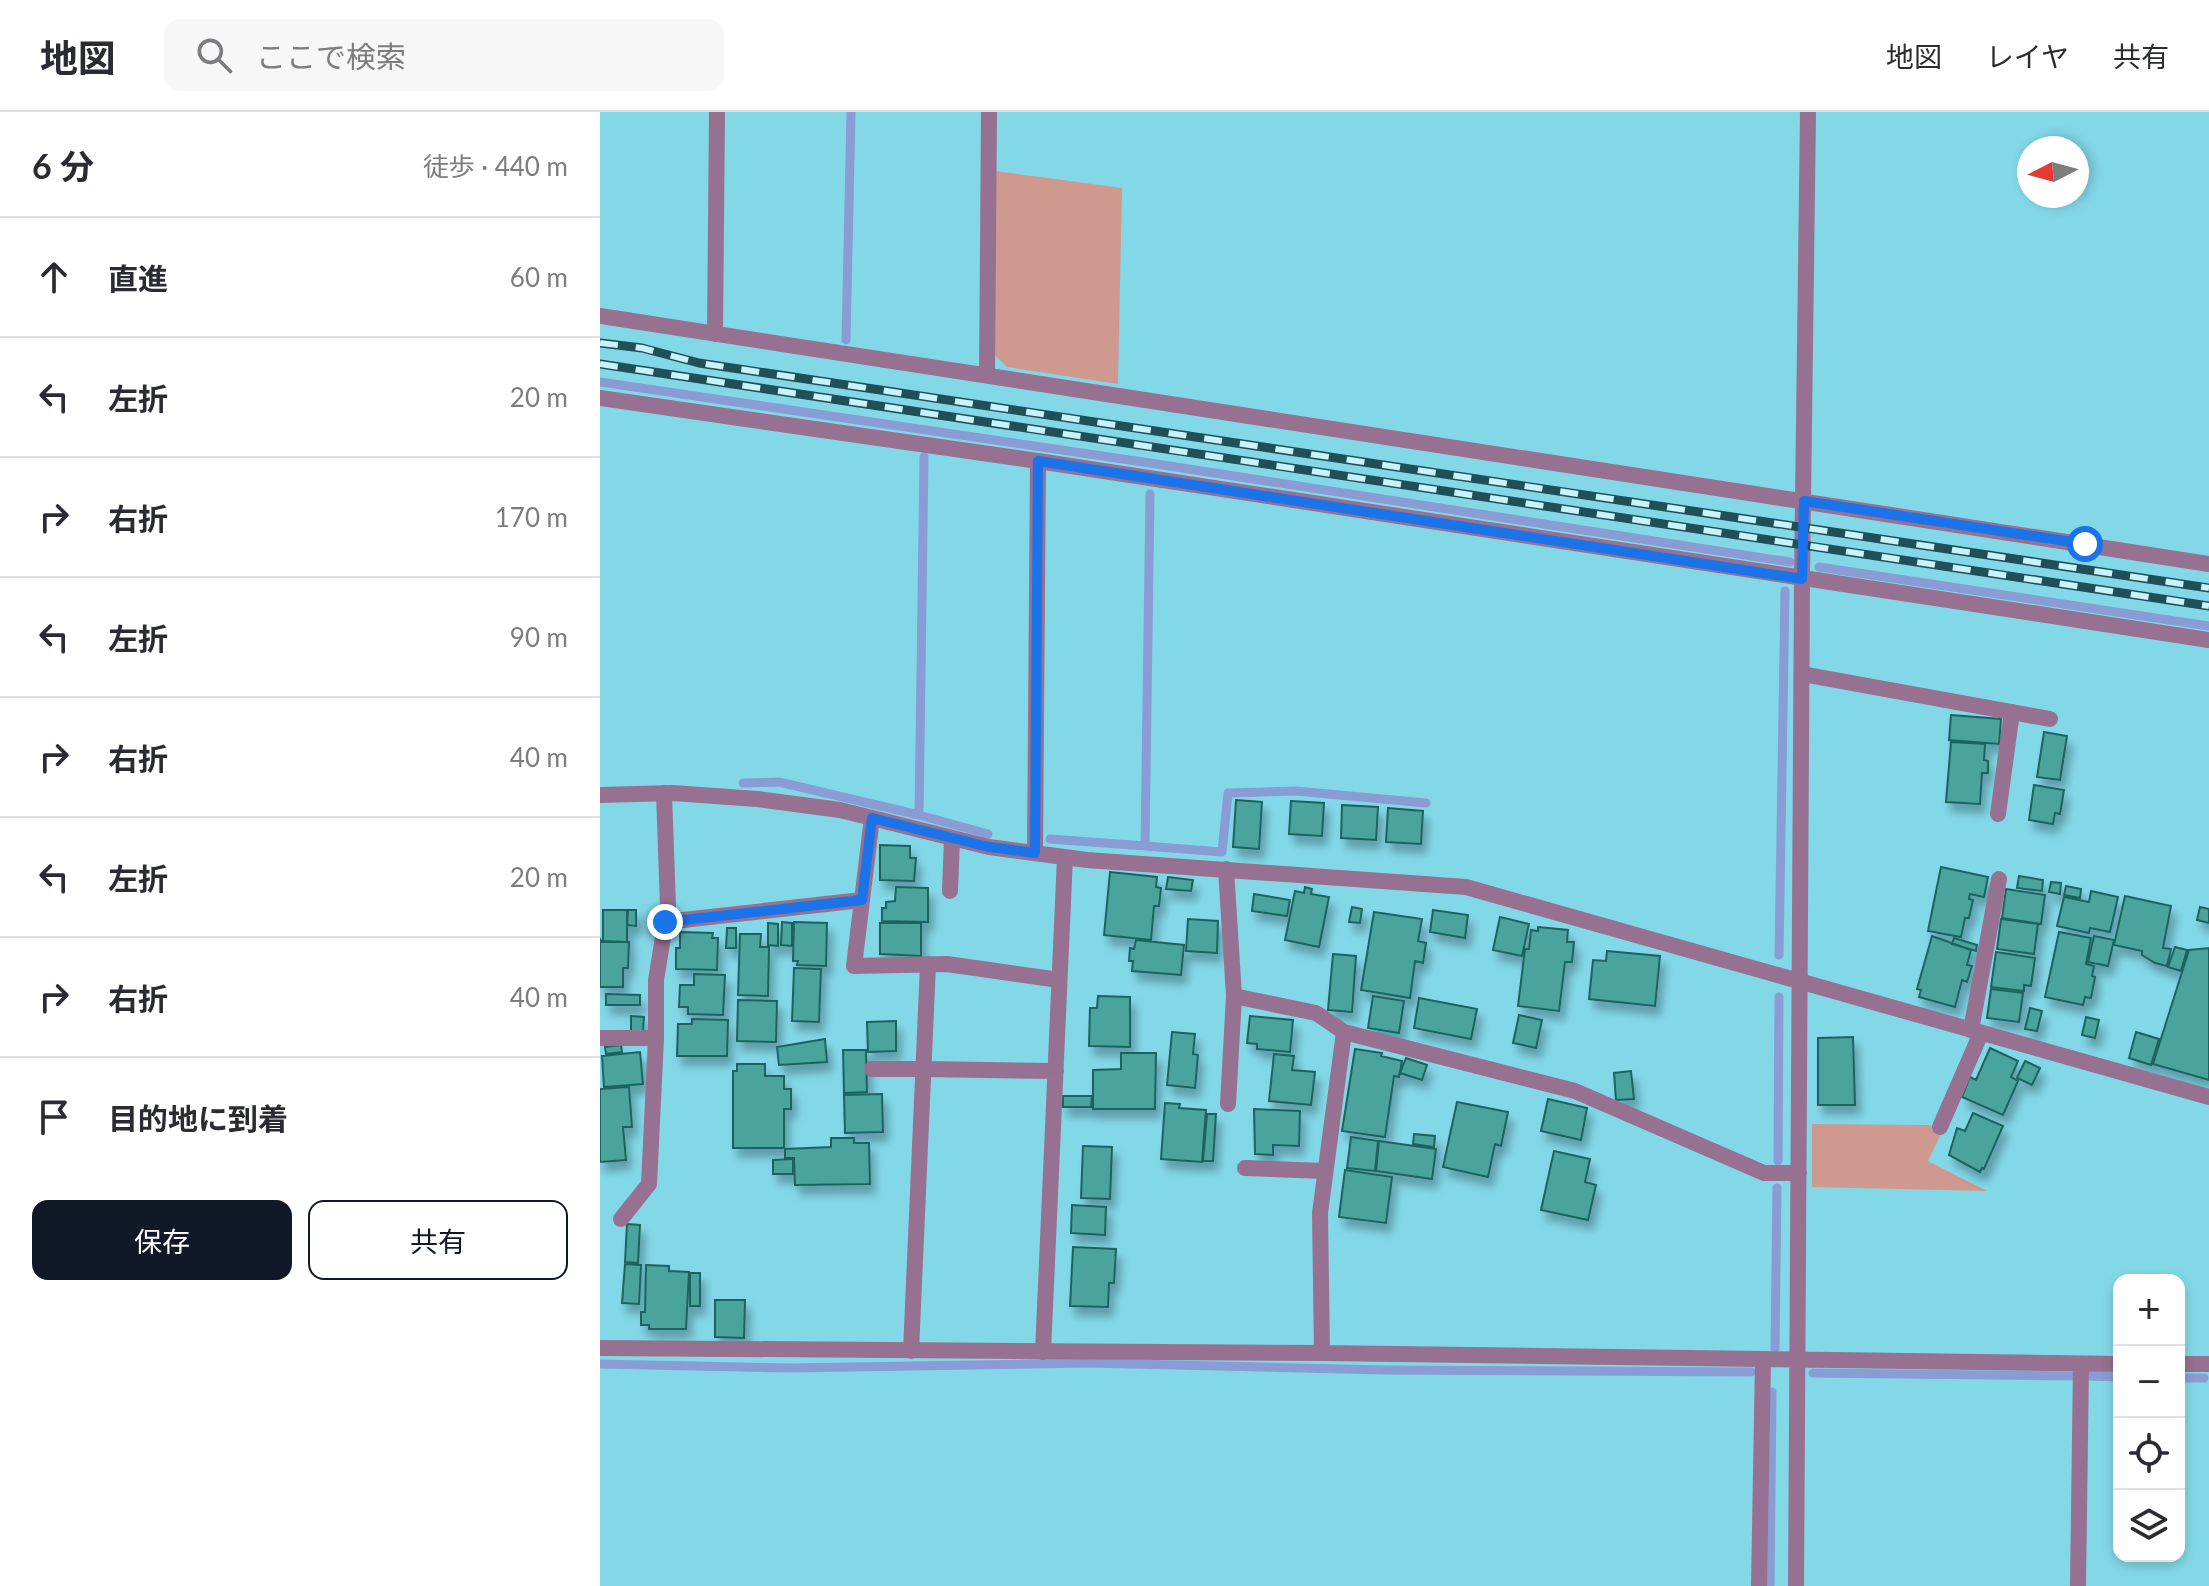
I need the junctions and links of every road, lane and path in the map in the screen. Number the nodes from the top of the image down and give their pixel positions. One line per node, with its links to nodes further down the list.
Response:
1 (717, 112): 5 (street)
2 (989, 112): 6 (street)
3 (1808, 112): 9 (street)
4 (600, 316): 5 (street)
5 (715, 334): 6 (street)
6 (987, 375): 9 (street)
7 (600, 398): 8 (street)
8 (1038, 461): 11 (street); 21 (street)
9 (1804, 501): 10 (street); 11 (street)
10 (2209, 564)
11 (1802, 579): 12 (street); 13 (street)
12 (2209, 640)
13 (1802, 674): 14 (street); 30 (street)
14 (2012, 712): 15 (street); 18 (street)
15 (2050, 719)
16 (664, 793): 17 (street); 19 (street); 27 (street)
17 (600, 795)
18 (1998, 814)
19 (872, 818): 20 (street); 26 (street)
20 (952, 838): 21 (street); 25 (street)
21 (1035, 853): 22 (street)
22 (1065, 857): 23 (street); 29 (street)
23 (1226, 869): 30 (street); 31 (street)
24 (1999, 879): 33 (street)
25 (950, 891)
26 (862, 900): 27 (street); 28 (street)
27 (665, 922): 35 (street)
28 (928, 964): 29 (street); 37 (street)
29 (1059, 980): 38 (street)
30 (1800, 982): 33 (street); 44 (street)
31 (1234, 996): 32 (street); 40 (street)
32 (1344, 1032): 43 (street); 44 (street)
33 (1976, 1032): 39 (street); 41 (street)
34 (600, 1038): 35 (street)
35 (656, 1038): 45 (street)
36 (872, 1069): 37 (street)
37 (923, 1069): 38 (street); 47 (street)
38 (1056, 1071): 48 (street)
39 (2209, 1097)
40 (1228, 1104)
41 (1940, 1127)
42 (1245, 1168): 43 (street)
43 (1325, 1171): 49 (street)
44 (1799, 1173): 51 (street)
45 (621, 1219)
46 (600, 1348): 47 (street)
47 (911, 1351): 48 (street)
48 (1043, 1352): 49 (street)
49 (1322, 1353): 50 (street)
50 (1763, 1360): 51 (street); 56 (street)
51 (1798, 1361): 52 (street); 57 (street)
52 (2081, 1364): 53 (street); 58 (street)
53 (2113, 1364)
54 (2185, 1364): 55 (street)
55 (2209, 1364)
56 (1759, 1586)
57 (1796, 1586)
58 (2078, 1586)

